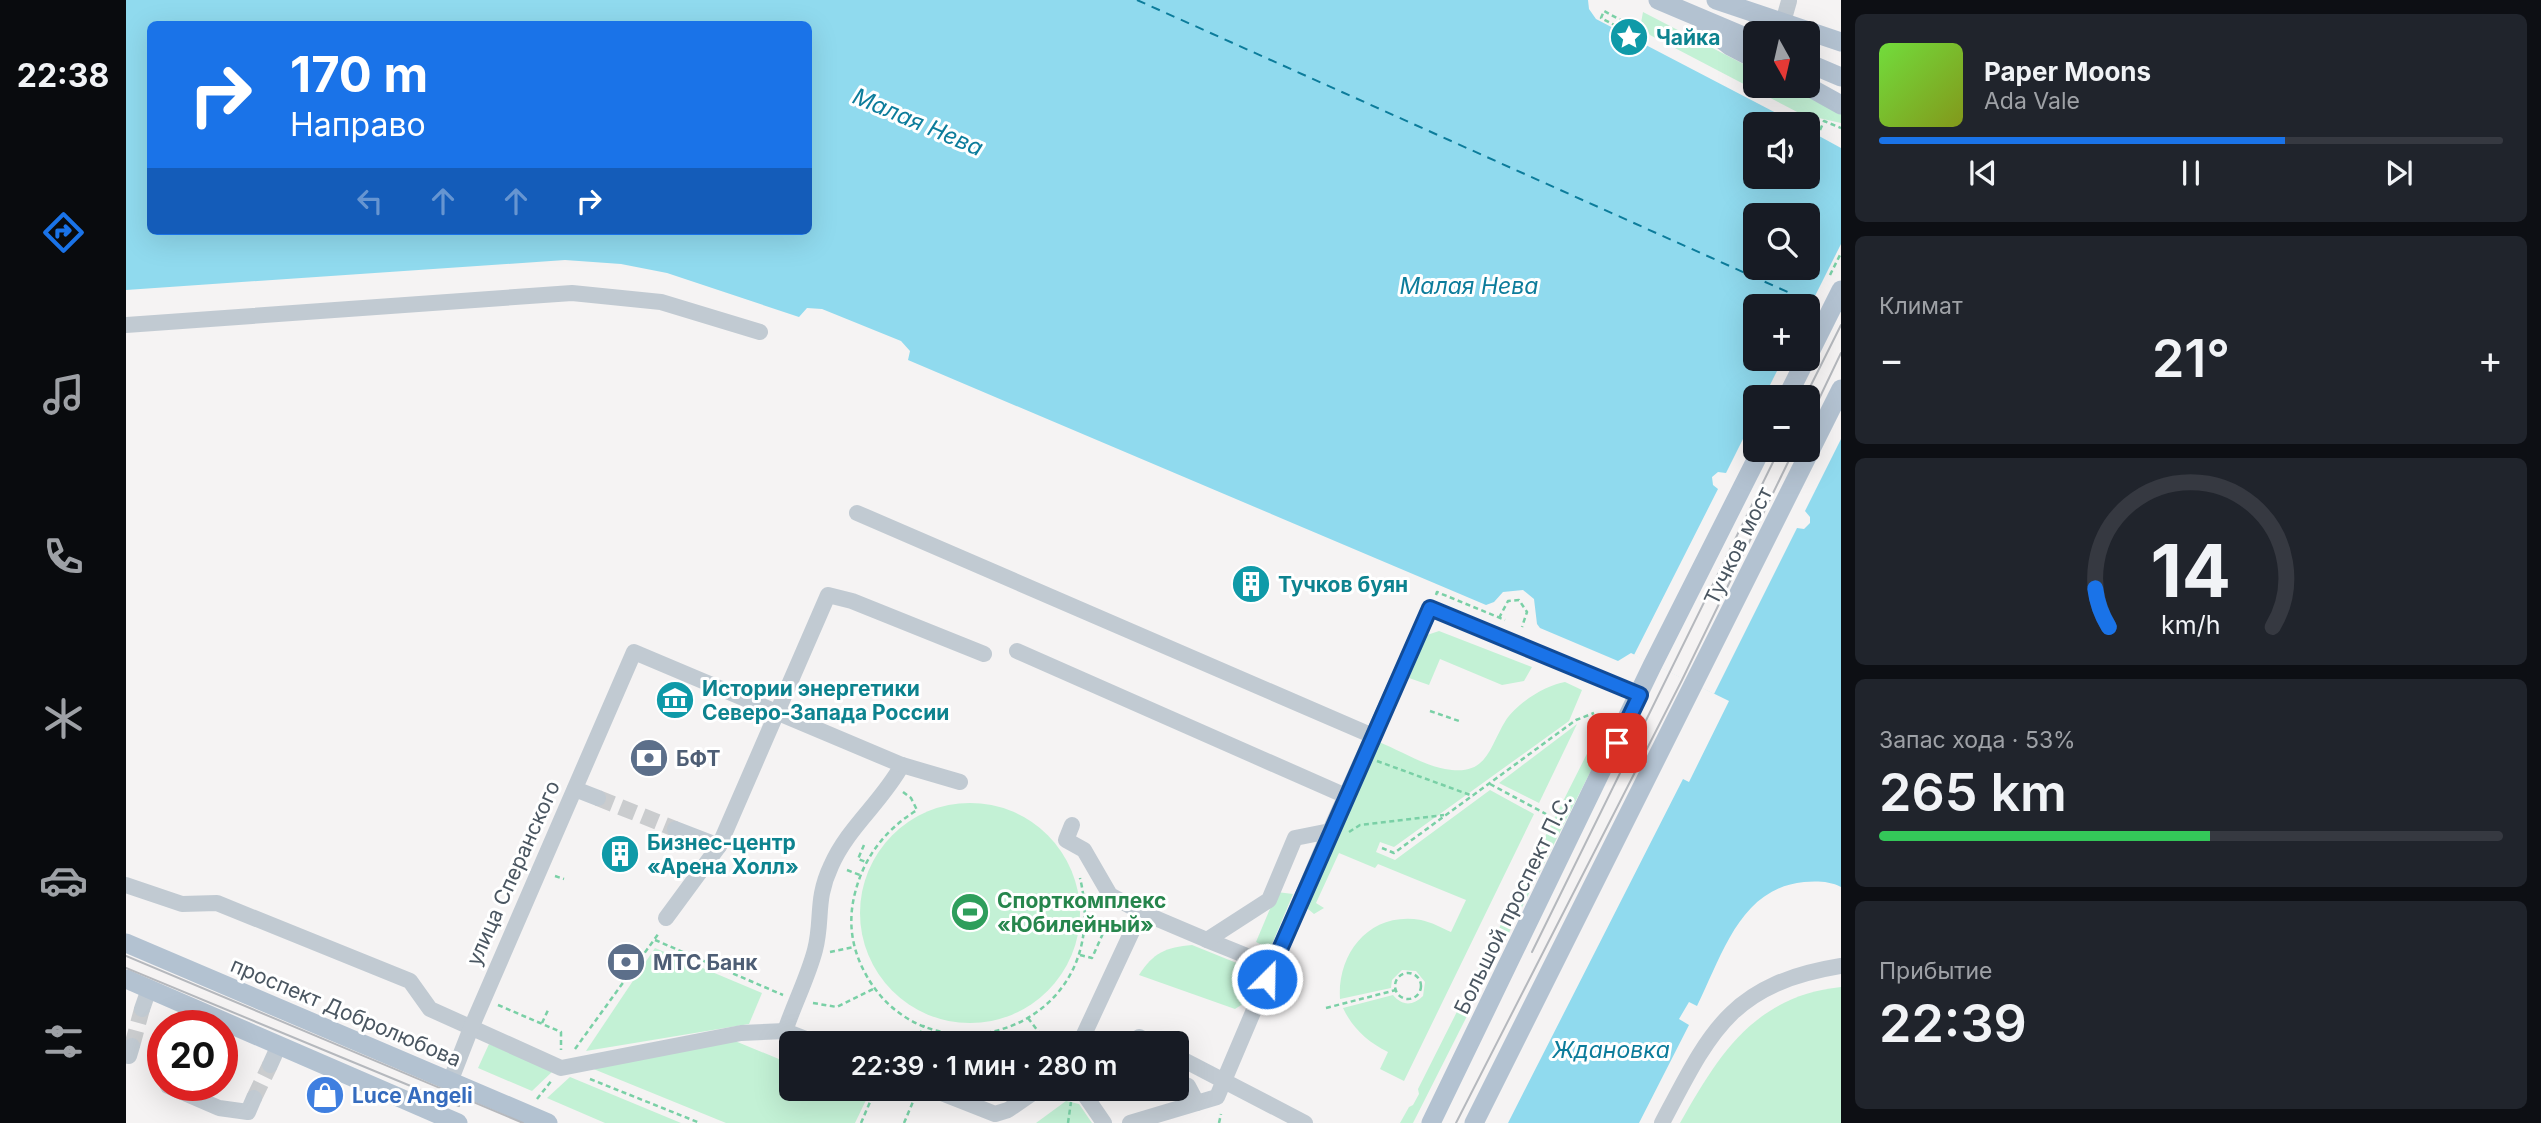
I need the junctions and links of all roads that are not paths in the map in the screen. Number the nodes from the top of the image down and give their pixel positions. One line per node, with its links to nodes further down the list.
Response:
1 (1658, 0): 4 (main road)
2 (1716, 0): 5 (main road)
3 (1789, 1): 6 (street)
4 (1689, 13): 8 (main road); 10 (main road)
5 (1780, 21)
6 (1783, 21)
7 (1820, 35): 9 (main road)
8 (1743, 36)
9 (1841, 42)
10 (1743, 53)
11 (1820, 68): 12 (main road)
12 (1841, 77)
13 (1820, 93): 14 (main road)
14 (1841, 104)
15 (1841, 290): 17 (main road)
16 (126, 325): 18 (street)
17 (1820, 331)
18 (760, 332)
19 (1841, 389): 71 (main road, Тучков мост)
20 (1755, 462): 24 (main road, Тучков мост)
21 (857, 513): 27 (street)
22 (1017, 651): 31 (street)
23 (984, 654): 26 (street)
24 (1652, 666): 25 (main road, Большой проспект П.С.)
25 (1640, 695): 27 (street); 70 (main road, Большой проспект П.С.)
26 (777, 710): 28 (street); 30 (street, улица Сперанского); 36 (street)
27 (1373, 736): 31 (street)
28 (902, 765): 29 (street); 49 (street)
29 (960, 782)
30 (575, 789): 32 (street); 47 (street, улица Сперанского)
31 (1346, 796): 35 (street)
32 (598, 798)
33 (1072, 825): 38 (street)
34 (675, 829): 36 (street)
35 (1330, 831): 40 (street); 42 (street)
36 (719, 846): 39 (street)
37 (126, 885): 47 (street)
38 (1141, 912): 40 (street); 50 (street)
39 (666, 918)
40 (1207, 940): 42 (street)
41 (126, 943): 55 (main road, проспект Добролюбова)
42 (1272, 966): 54 (street)
43 (1841, 966): 72 (street)
44 (126, 979): 45 (main road)
45 (149, 989): 46 (street); 51 (main road)
46 (142, 1009)
47 (471, 1028): 48 (street); 55 (street, улица Сперанского)
48 (779, 1031)
49 (785, 1031)
50 (1086, 1031)
51 (279, 1045): 53 (street); 64 (main road)
52 (1189, 1062): 54 (street)
53 (270, 1065)
54 (1224, 1080): 62 (street); 69 (street)
55 (450, 1082): 64 (main road, улица Сперанского); 66 (main road, проспект Добролюбова)
56 (1189, 1088): 62 (street)
57 (254, 1098): 63 (street)
58 (193, 1101): 63 (street)
59 (962, 1101): 60 (street)
60 (1021, 1101)
61 (1083, 1101): 67 (street)
62 (1198, 1102): 68 (street)
63 (218, 1116)
64 (434, 1118): 65 (main road)
65 (458, 1123)
66 (548, 1123)
67 (1104, 1123)
68 (1130, 1123)
69 (1305, 1123)
70 (1432, 1123)
71 (1474, 1123)
72 (1662, 1123)

